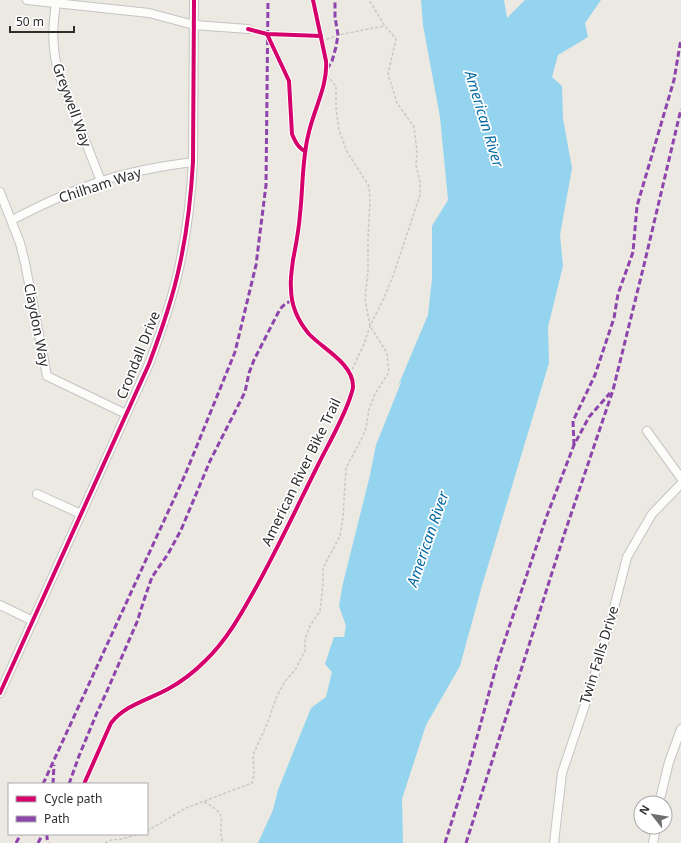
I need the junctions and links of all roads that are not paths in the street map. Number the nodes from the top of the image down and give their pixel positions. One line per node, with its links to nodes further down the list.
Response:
1 (27, 0): 3 (street)
2 (194, 0): 4 (street, Crondall Drive)
3 (56, 3): 4 (street); 7 (street, Greywell Way)
4 (194, 24): 5 (street); 6 (street, Crondall Drive)
5 (248, 29)
6 (193, 162): 7 (street, Chilham Way); 10 (street, Crondall Drive)
7 (101, 181): 9 (street, Chilham Way)
8 (0, 192): 9 (street, Claydon Way)
9 (12, 220): 10 (street, Claydon Way)
10 (126, 414): 15 (street, Crondall Drive)
11 (647, 431): 12 (street)
12 (681, 478)
13 (681, 484): 21 (street, Twin Falls Drive)
14 (37, 494): 15 (street)
15 (81, 514): 17 (street, Crondall Drive)
16 (0, 605): 17 (street)
17 (33, 621): 18 (street, Crondall Drive)
18 (0, 693)
19 (681, 728): 20 (street)
20 (661, 795)
21 (554, 843)

